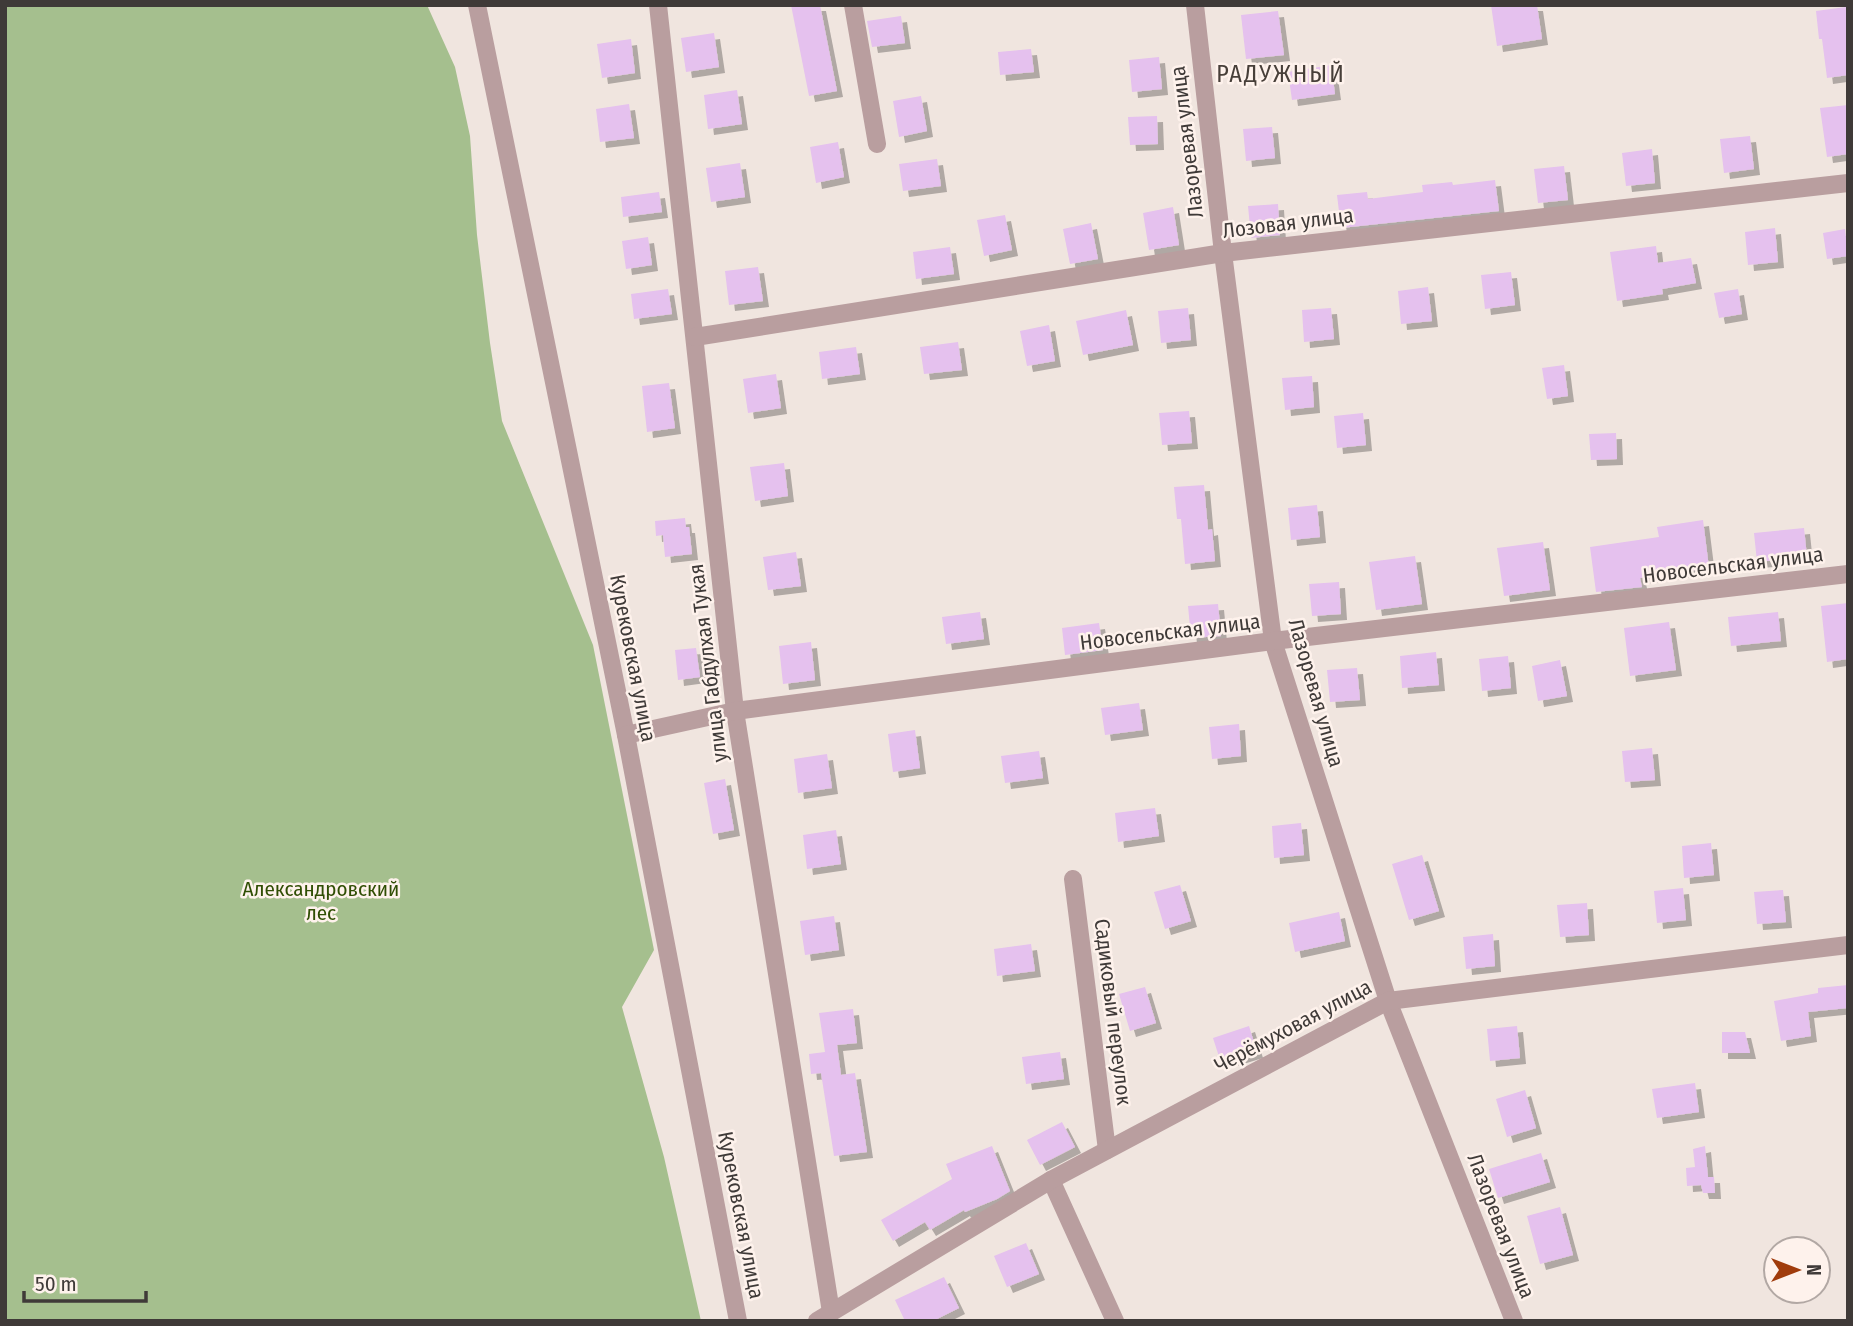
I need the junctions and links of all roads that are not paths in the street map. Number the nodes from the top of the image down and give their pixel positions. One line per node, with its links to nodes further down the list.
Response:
1 (477, 5): 12 (street, Курековская улица)
2 (658, 5): 8 (street, улица Габдулхая Тукая)
3 (853, 5): 5 (street)
4 (1195, 5): 7 (street, Лазоревая улица)
5 (877, 144)
6 (1848, 183): 7 (street, Лозовая улица)
7 (1223, 253): 8 (street, Лозовая улица); 10 (street, Лазоревая улица)
8 (695, 337): 11 (street, улица Габдулхая Тукая)
9 (1848, 574): 10 (street, Новосельская улица)
10 (1273, 641): 11 (street, Новосельская улица); 15 (street, Лазоревая улица)
11 (735, 710): 12 (street, Новосельская улица); 18 (street, улица Габдулхая Тукая)
12 (625, 735): 19 (street, Курековская улица)
13 (1073, 879): 16 (street, Садиковый переулок)
14 (1848, 944): 15 (street, Черёмуховая улица)
15 (1388, 1001): 16 (street, Черёмуховая улица); 21 (street, Лазоревая улица)
16 (1107, 1150): 17 (street, Черёмуховая улица)
17 (1051, 1180): 18 (street, Черёмуховая улица); 20 (street)
18 (824, 1317)
19 (738, 1321)
20 (1115, 1321)
21 (1514, 1321)

